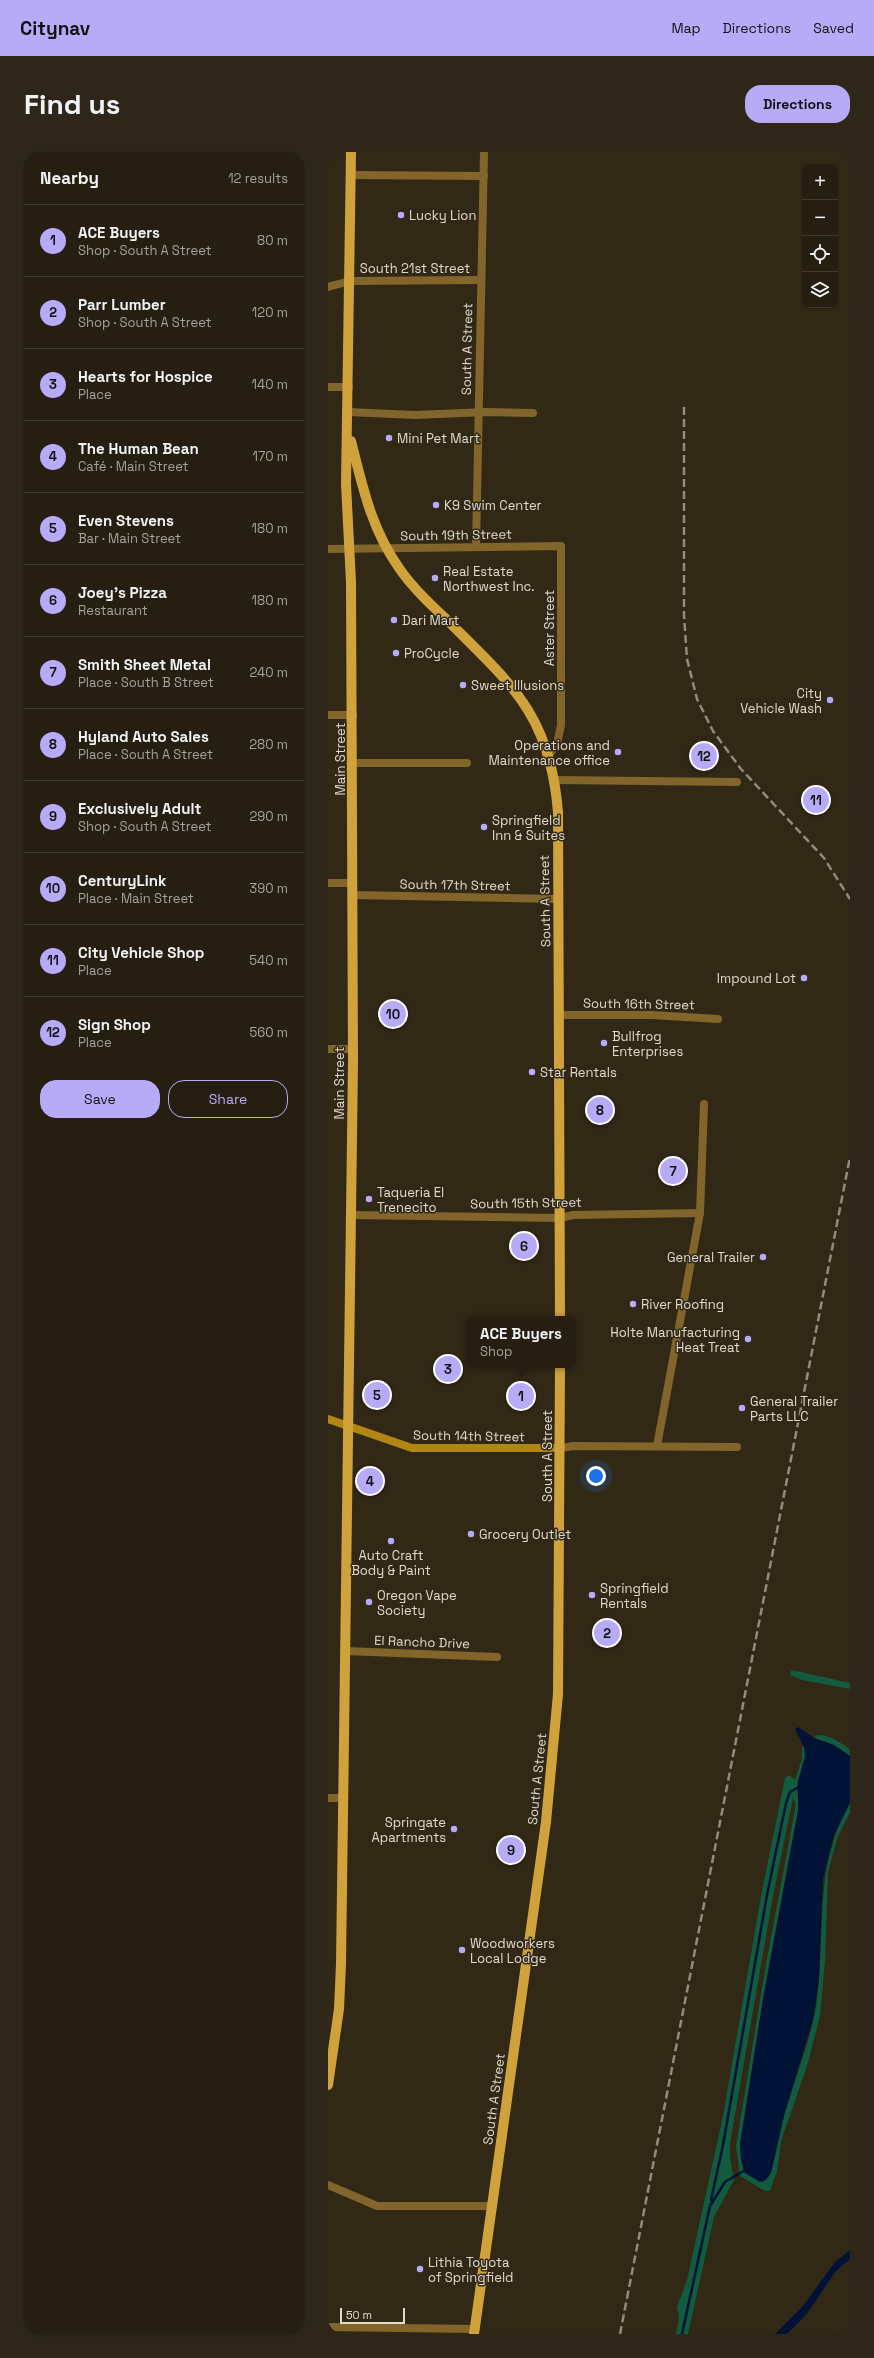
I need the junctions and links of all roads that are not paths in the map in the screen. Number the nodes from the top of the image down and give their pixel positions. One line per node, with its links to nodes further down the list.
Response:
1 (351, 152): 3 (main road, Main Street)
2 (484, 152): 4 (street, South A Street)
3 (351, 175): 4 (street); 6 (main road, Main Street)
4 (484, 176): 5 (street, South A Street)
5 (481, 280): 6 (street, South 21st Street); 12 (street, South A Street)
6 (350, 281): 7 (street, South 21st Street); 9 (main road, Main Street)
7 (328, 286)
8 (328, 387): 9 (street)
9 (349, 387): 10 (main road, Main Street)
10 (348, 412): 12 (street); 13 (main road, Main Street)
11 (533, 413): 12 (street)
12 (478, 414): 15 (street, South A Street)
13 (348, 429): 16 (main road, South A Street); 18 (main road, Main Street)
14 (561, 546): 15 (street, South 19th Street); 21 (street, Aster Street)
15 (476, 547): 16 (street, South 19th Street)
16 (385, 548): 18 (street, South 19th Street); 21 (main road, South A Street)
17 (328, 549): 18 (street, South 19th Street)
18 (351, 549): 20 (main road, Main Street)
19 (328, 715): 20 (street)
20 (353, 715): 23 (main road, Main Street)
21 (549, 755): 24 (main road, South A Street)
22 (467, 762): 23 (street)
23 (353, 763): 27 (main road, Main Street)
24 (555, 780): 25 (street); 29 (main road, South A Street)
25 (737, 782)
26 (328, 883): 27 (street)
27 (353, 883): 28 (main road, Main Street)
28 (353, 895): 29 (street, South 17th Street); 33 (main road, Main Street)
29 (558, 899): 30 (main road, South A Street)
30 (560, 1014): 31 (street, South 16th Street); 37 (main road, South A Street)
31 (718, 1019)
32 (328, 1049): 33 (street)
33 (353, 1049): 36 (main road, Main Street)
34 (704, 1104): 35 (street)
35 (700, 1213): 37 (street, South 15th Street); 42 (street)
36 (352, 1215): 37 (street, South 15th Street); 41 (main road, Main Street)
37 (560, 1218): 38 (main road, South A Street)
38 (560, 1316)
39 (560, 1368): 44 (main road, South A Street)
40 (328, 1419): 41 (main road, South 14th Street)
41 (348, 1424): 44 (main road, South 14th Street); 45 (main road, Main Street)
42 (656, 1446): 43 (street, South 14th Street); 44 (street, South 14th Street)
43 (737, 1447)
44 (561, 1448): 51 (main road, South A Street)
45 (346, 1651): 46 (street, El Rancho Drive); 48 (main road, Main Street)
46 (497, 1657)
47 (328, 1798): 48 (street)
48 (343, 1798): 49 (main road, Main Street)
49 (328, 2085)
50 (328, 2185): 51 (street)
51 (491, 2206): 53 (main road, South A Street)
52 (328, 2327): 53 (street)
53 (474, 2331)

